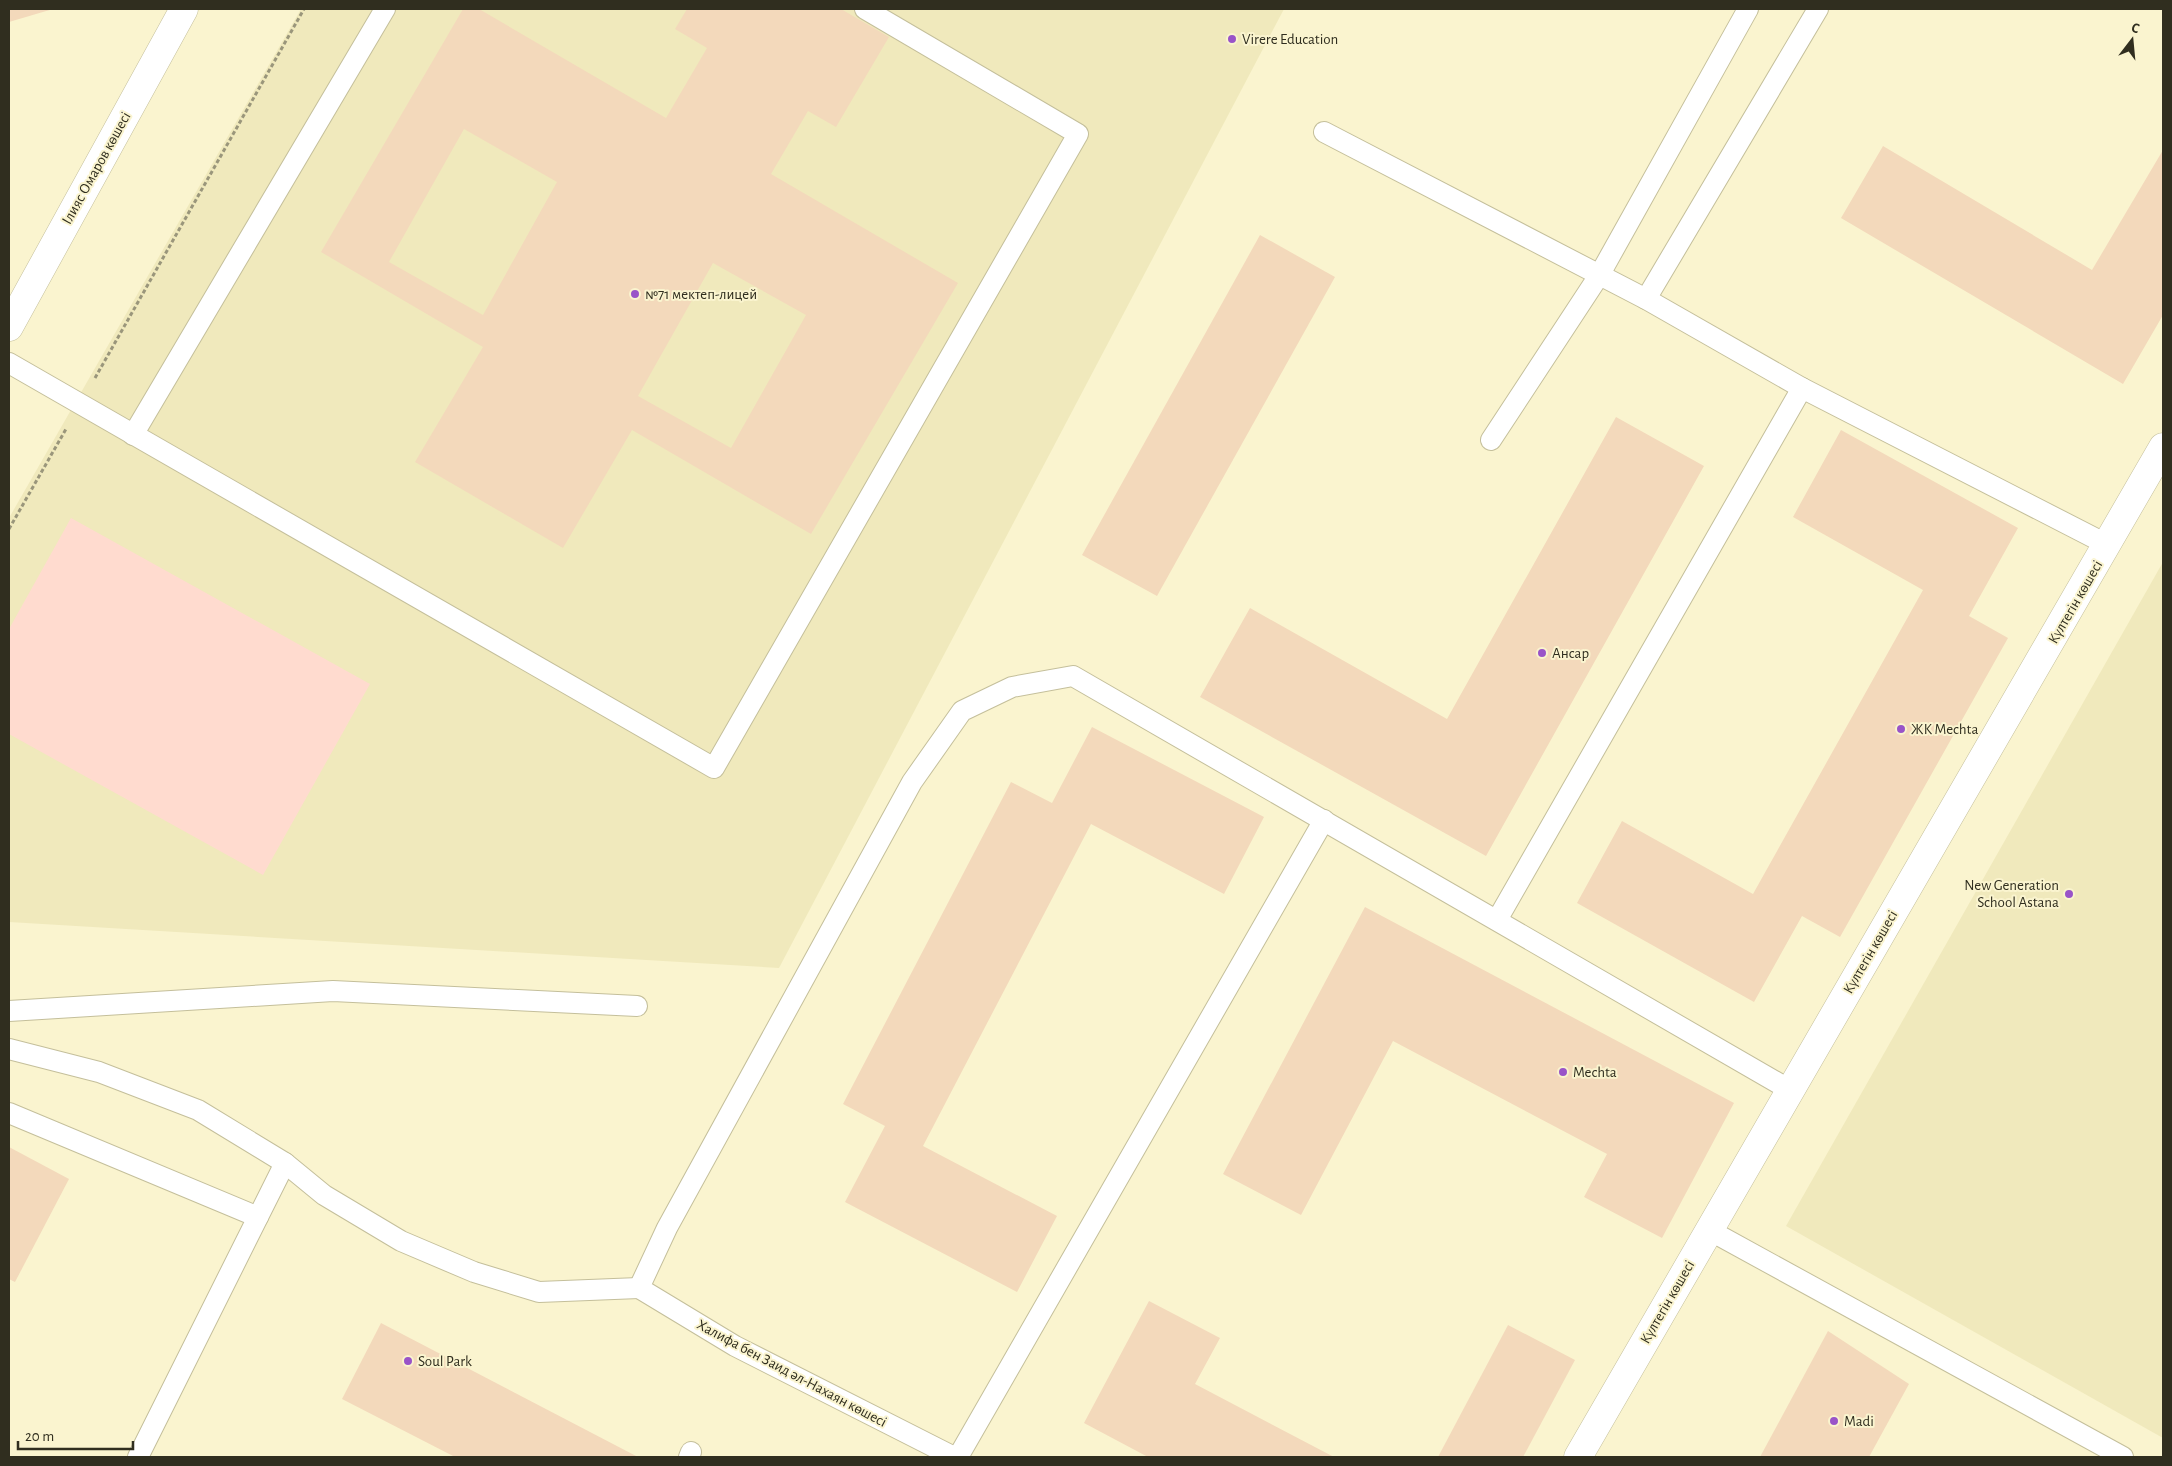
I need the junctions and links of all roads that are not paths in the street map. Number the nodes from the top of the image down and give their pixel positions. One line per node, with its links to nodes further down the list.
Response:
1 (184, 9): 9 (street, Ілияс Омаров көшесі)
2 (385, 9): 12 (lane)
3 (865, 9): 12 (lane)
4 (1748, 9): 7 (lane)
5 (1818, 9): 8 (lane)
6 (1324, 132): 7 (lane)
7 (1600, 274): 8 (lane); 13 (lane)
8 (1646, 299): 11 (lane)
9 (11, 317)
10 (9, 363): 12 (lane)
11 (1802, 388): 15 (lane); 17 (lane)
12 (133, 435)
13 (1491, 440)
14 (2163, 447): 15 (street, Күлтегін көшесі)
15 (2108, 546): 21 (street, Күлтегін көшесі)
16 (1324, 820): 17 (lane); 26 (lane); 29 (lane)
17 (1497, 920): 21 (lane)
18 (637, 1006): 19 (lane)
19 (9, 1011)
20 (9, 1049): 23 (lane)
21 (1790, 1090): 25 (street, Күлтегін көшесі)
22 (9, 1113): 24 (lane)
23 (285, 1163): 24 (lane); 26 (lane)
24 (258, 1217): 27 (lane)
25 (1709, 1230): 30 (street, Күлтегін көшесі); 31 (lane)
26 (639, 1288): 28 (lane, Халифа бен Заид әл-Нахаян көшесі)
27 (138, 1457)
28 (954, 1457)
29 (958, 1457)
30 (1578, 1457)
31 (2123, 1457)

